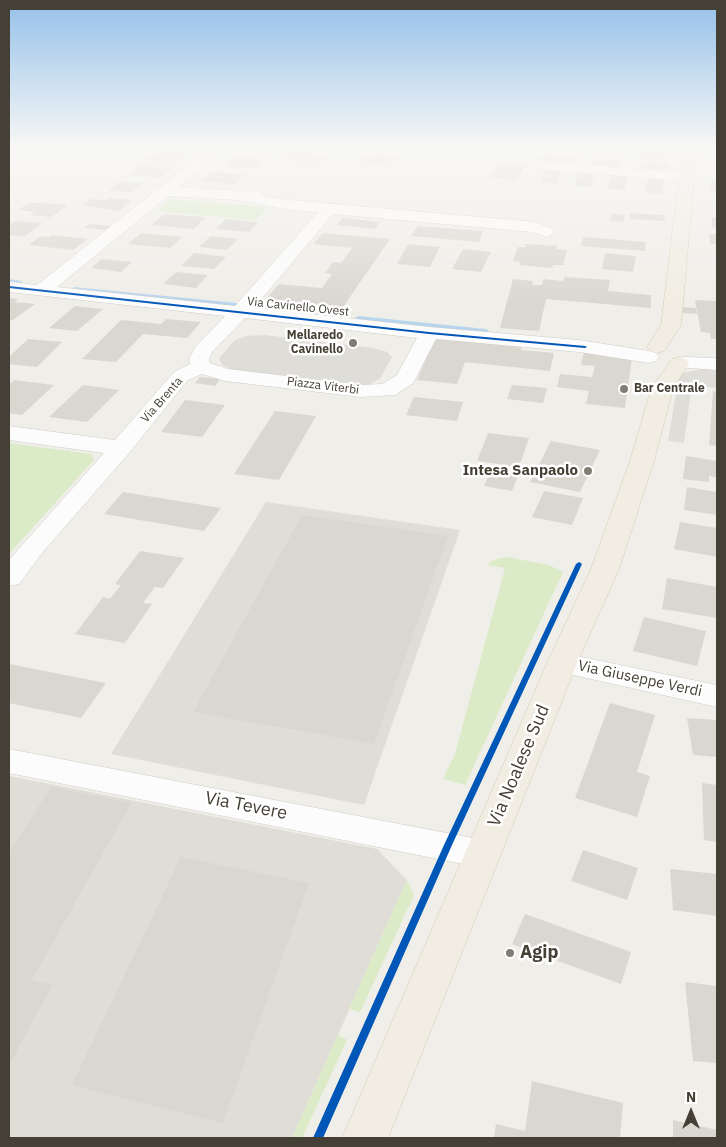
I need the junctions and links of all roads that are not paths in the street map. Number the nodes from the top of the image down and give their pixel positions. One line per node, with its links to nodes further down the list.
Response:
1 (155, 200): 7 (street)
2 (258, 200): 4 (street)
3 (684, 200): 10 (main road, Via Noalese Sud)
4 (329, 209): 5 (street); 8 (street)
5 (547, 232)
6 (9, 287): 7 (street, Via Cavinello Ovest)
7 (42, 290): 8 (street, Via Cavinello Ovest)
8 (233, 318): 9 (street); 12 (street)
9 (426, 340): 10 (street); 12 (street, Piazza Viterbi)
10 (667, 356): 11 (street); 16 (main road, Via Noalese Sud)
11 (717, 362)
12 (201, 367): 14 (street, Via Brenta)
13 (9, 433): 14 (street)
14 (121, 448): 15 (street, Via Brenta)
15 (10, 575)
16 (562, 663): 17 (street, Via Giuseppe Verdi); 19 (main road, Via Noalese Sud)
17 (717, 696)
18 (9, 761): 19 (street, Via Tevere)
19 (483, 854): 20 (main road, Via Noalese Sud)
20 (365, 1138)

